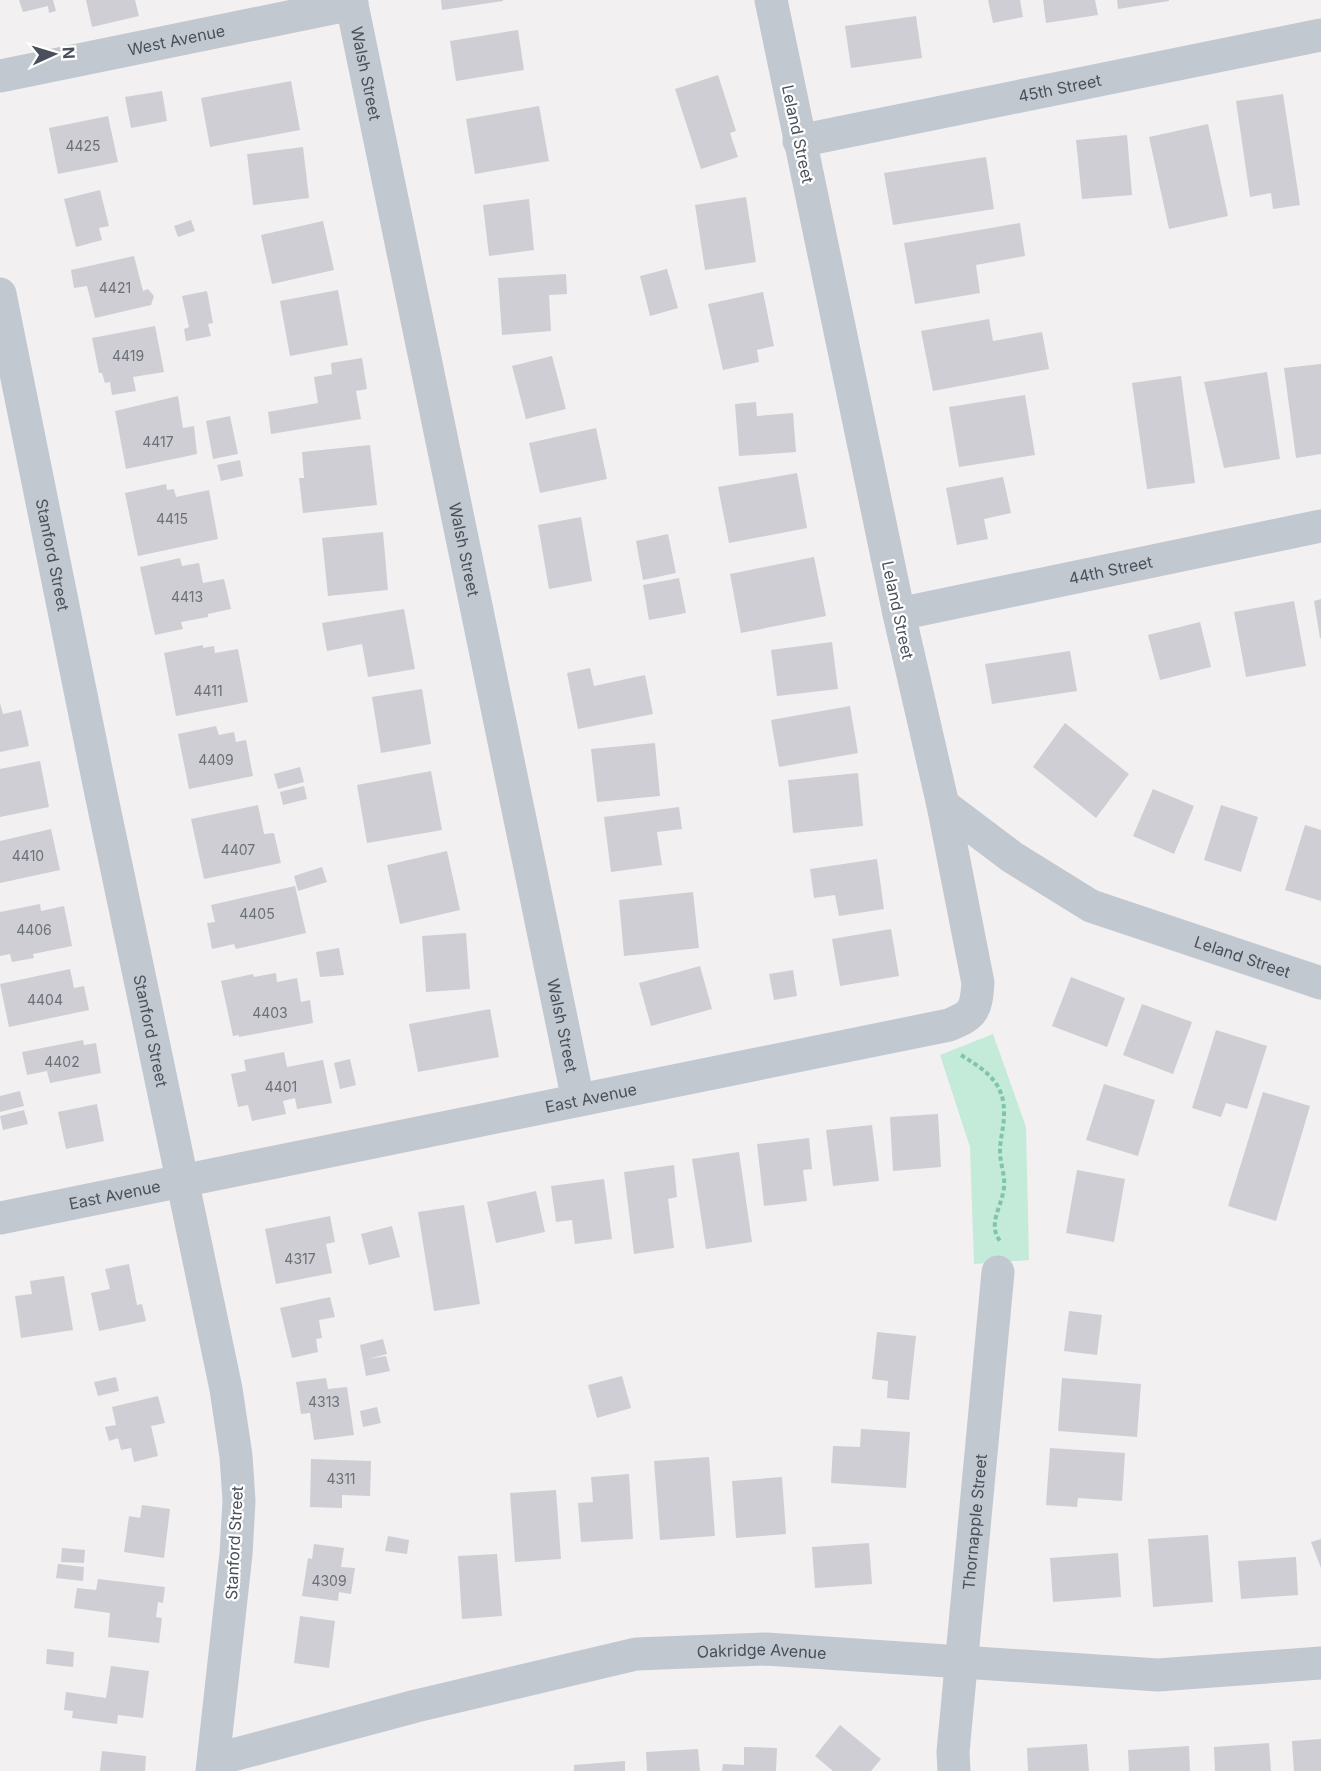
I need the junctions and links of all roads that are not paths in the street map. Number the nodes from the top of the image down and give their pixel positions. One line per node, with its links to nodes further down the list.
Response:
1 (771, 0): 5 (street, Leland Street)
2 (352, 2): 4 (street, West Avenue); 11 (street, Walsh Street)
3 (1321, 35): 5 (street, 45th Street)
4 (0, 76)
5 (799, 141): 8 (street, Leland Street)
6 (0, 294): 12 (street, Stanford Street)
7 (1321, 526): 8 (street, 44th Street)
8 (899, 614): 9 (street, Leland Street)
9 (943, 806): 10 (street, Leland Street); 11 (street, East Avenue)
10 (1321, 983)
11 (578, 1100): 12 (street, East Avenue)
12 (182, 1181): 13 (street, East Avenue); 17 (street, Stanford Street)
13 (0, 1218)
14 (998, 1272): 15 (street, Thornapple Street)
15 (962, 1661): 16 (street, Oakridge Avenue); 17 (street, Oakridge Avenue); 18 (street, Thornapple Street)
16 (1321, 1663)
17 (213, 1766)
18 (954, 1771)

